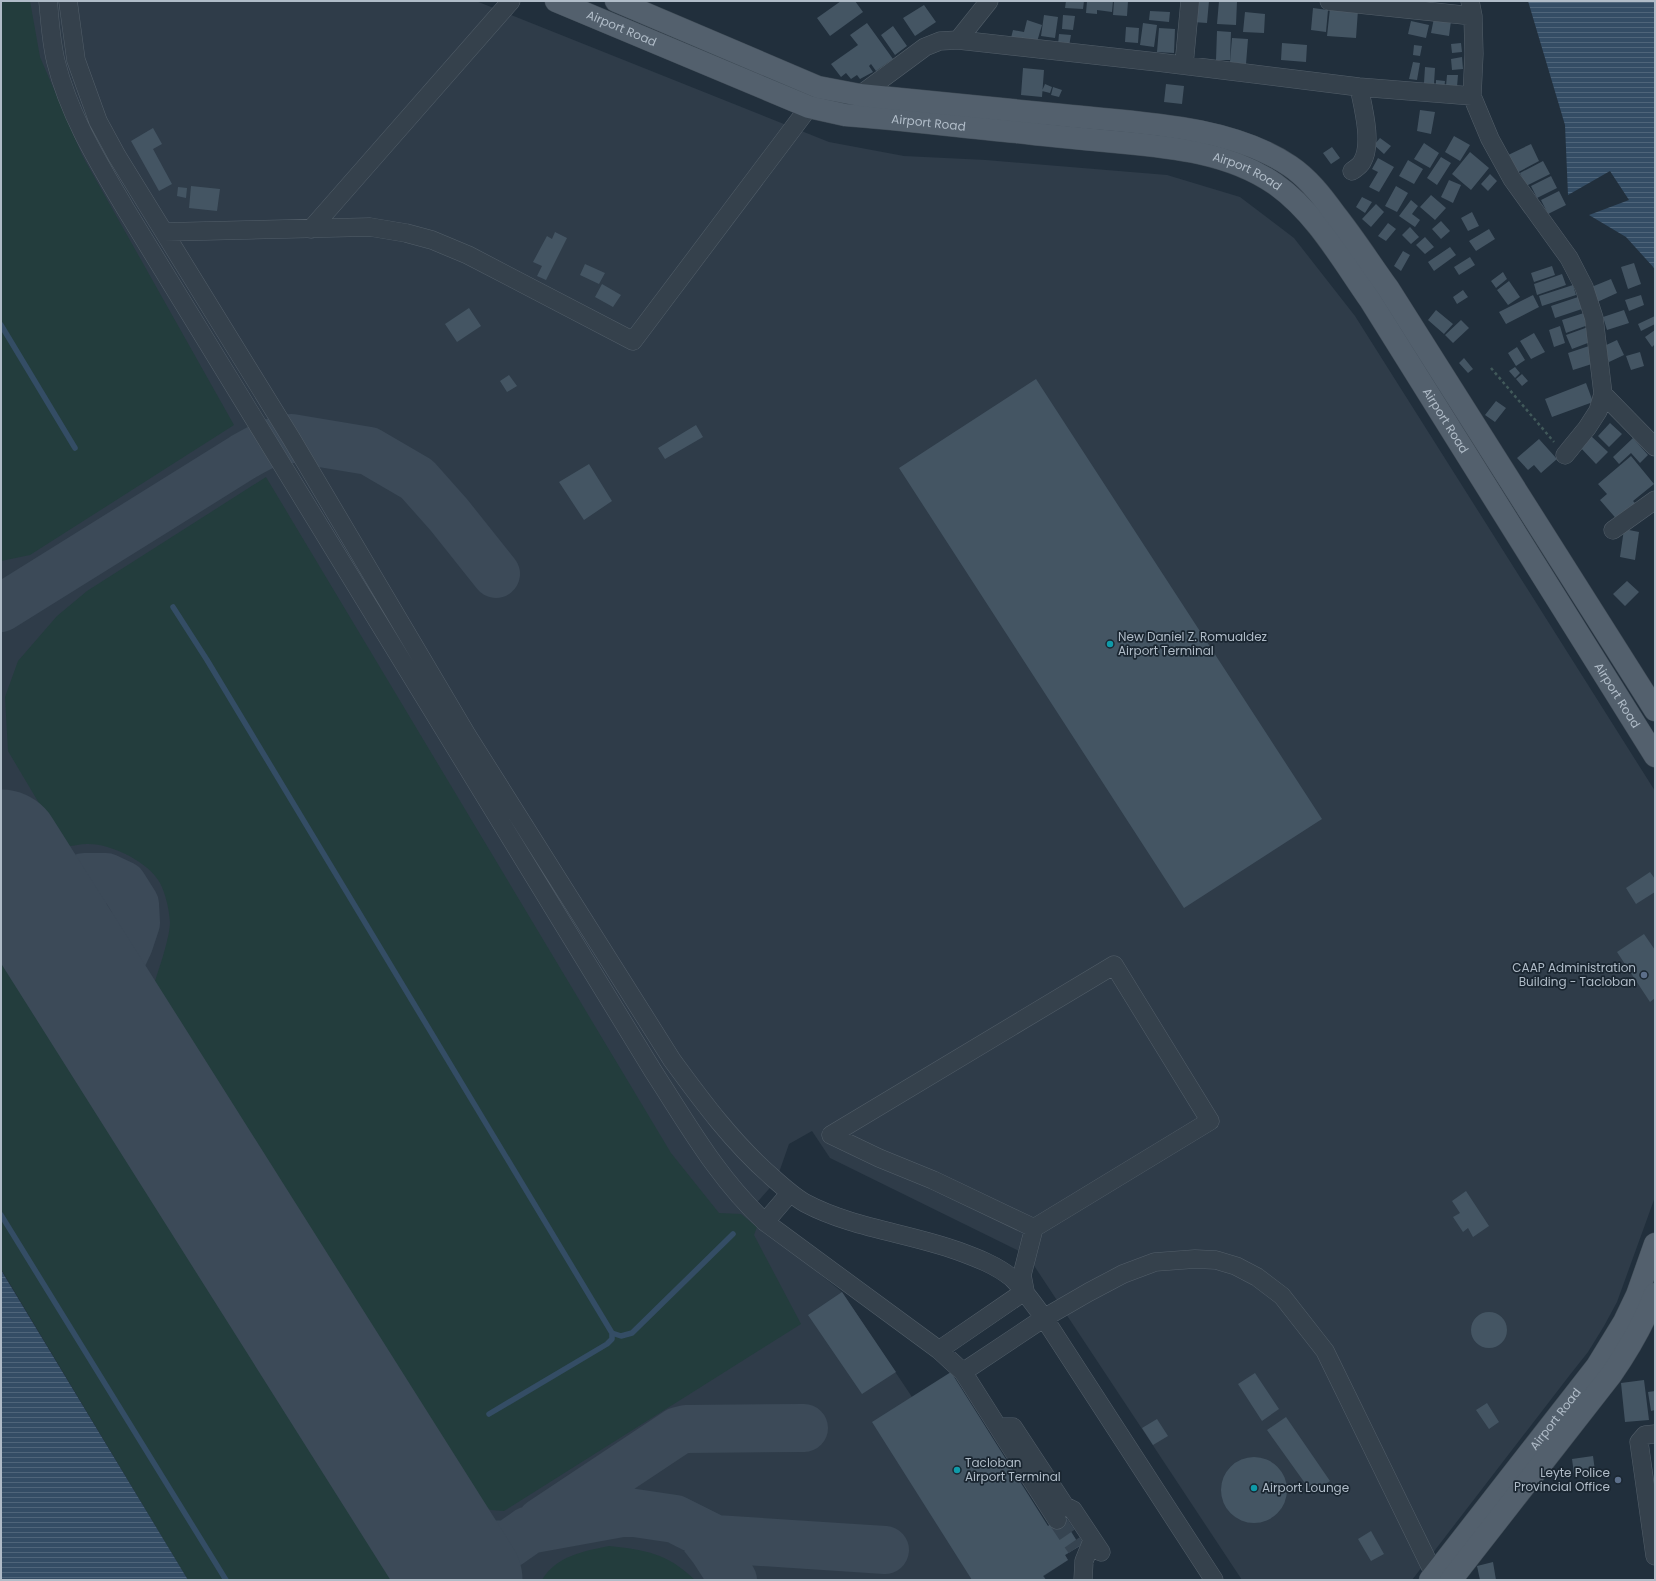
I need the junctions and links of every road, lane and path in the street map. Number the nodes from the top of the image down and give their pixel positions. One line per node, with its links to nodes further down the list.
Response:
1 (48, 1): 23 (street)
2 (68, 1): 21 (street)
3 (511, 1): 20 (street)
4 (556, 1): 15 (main road, Airport Road)
5 (616, 1): 13 (main road, Airport Road)
6 (989, 1): 10 (street)
7 (1190, 1): 11 (street)
8 (1329, 1): 9 (street)
9 (1471, 9): 14 (street)
10 (958, 40): 11 (street); 13 (street)
11 (1184, 65): 12 (street)
12 (1359, 87): 14 (street); 19 (street)
13 (860, 95): 16 (main road, Airport Road); 17 (main road)
14 (1472, 96): 25 (street)
15 (809, 107): 17 (main road, Airport Road); 20 (street)
16 (1015, 111): 18 (main road); 30 (main road, Airport Road)
17 (859, 116): 18 (main road, Airport Road)
18 (1013, 132): 32 (main road, Airport Road)
19 (1352, 171)
20 (310, 229): 21 (street)
21 (164, 232): 22 (street)
22 (203, 295): 23 (street); 31 (street)
23 (185, 307): 31 (street)
24 (1491, 368): 27 (path)
25 (1604, 394): 26 (street); 27 (street)
26 (1655, 446)
27 (1565, 455)
28 (1655, 500): 29 (street)
29 (1613, 530)
30 (1655, 710)
31 (460, 740): 33 (street); 34 (street)
32 (1655, 756)
33 (672, 1060): 34 (street); 35 (street)
34 (653, 1070): 36 (street)
35 (790, 1193): 36 (street); 39 (street)
36 (765, 1222): 42 (street)
37 (1034, 1228): 37 (street); 39 (street)
38 (1655, 1244): 49 (main road, Airport Road)
39 (1025, 1292): 41 (street); 42 (street)
40 (1655, 1294): 49 (main road, Airport Road)
41 (1044, 1318): 43 (street); 49 (street); 51 (street)
42 (939, 1350): 43 (street)
43 (963, 1372): 44 (street)
44 (998, 1427): 46 (street); 50 (street)
45 (1655, 1434): 47 (street)
46 (1057, 1520)
47 (1654, 1535): 48 (street)
48 (1655, 1556)
49 (1438, 1579)
50 (1083, 1580)
51 (1214, 1580)

